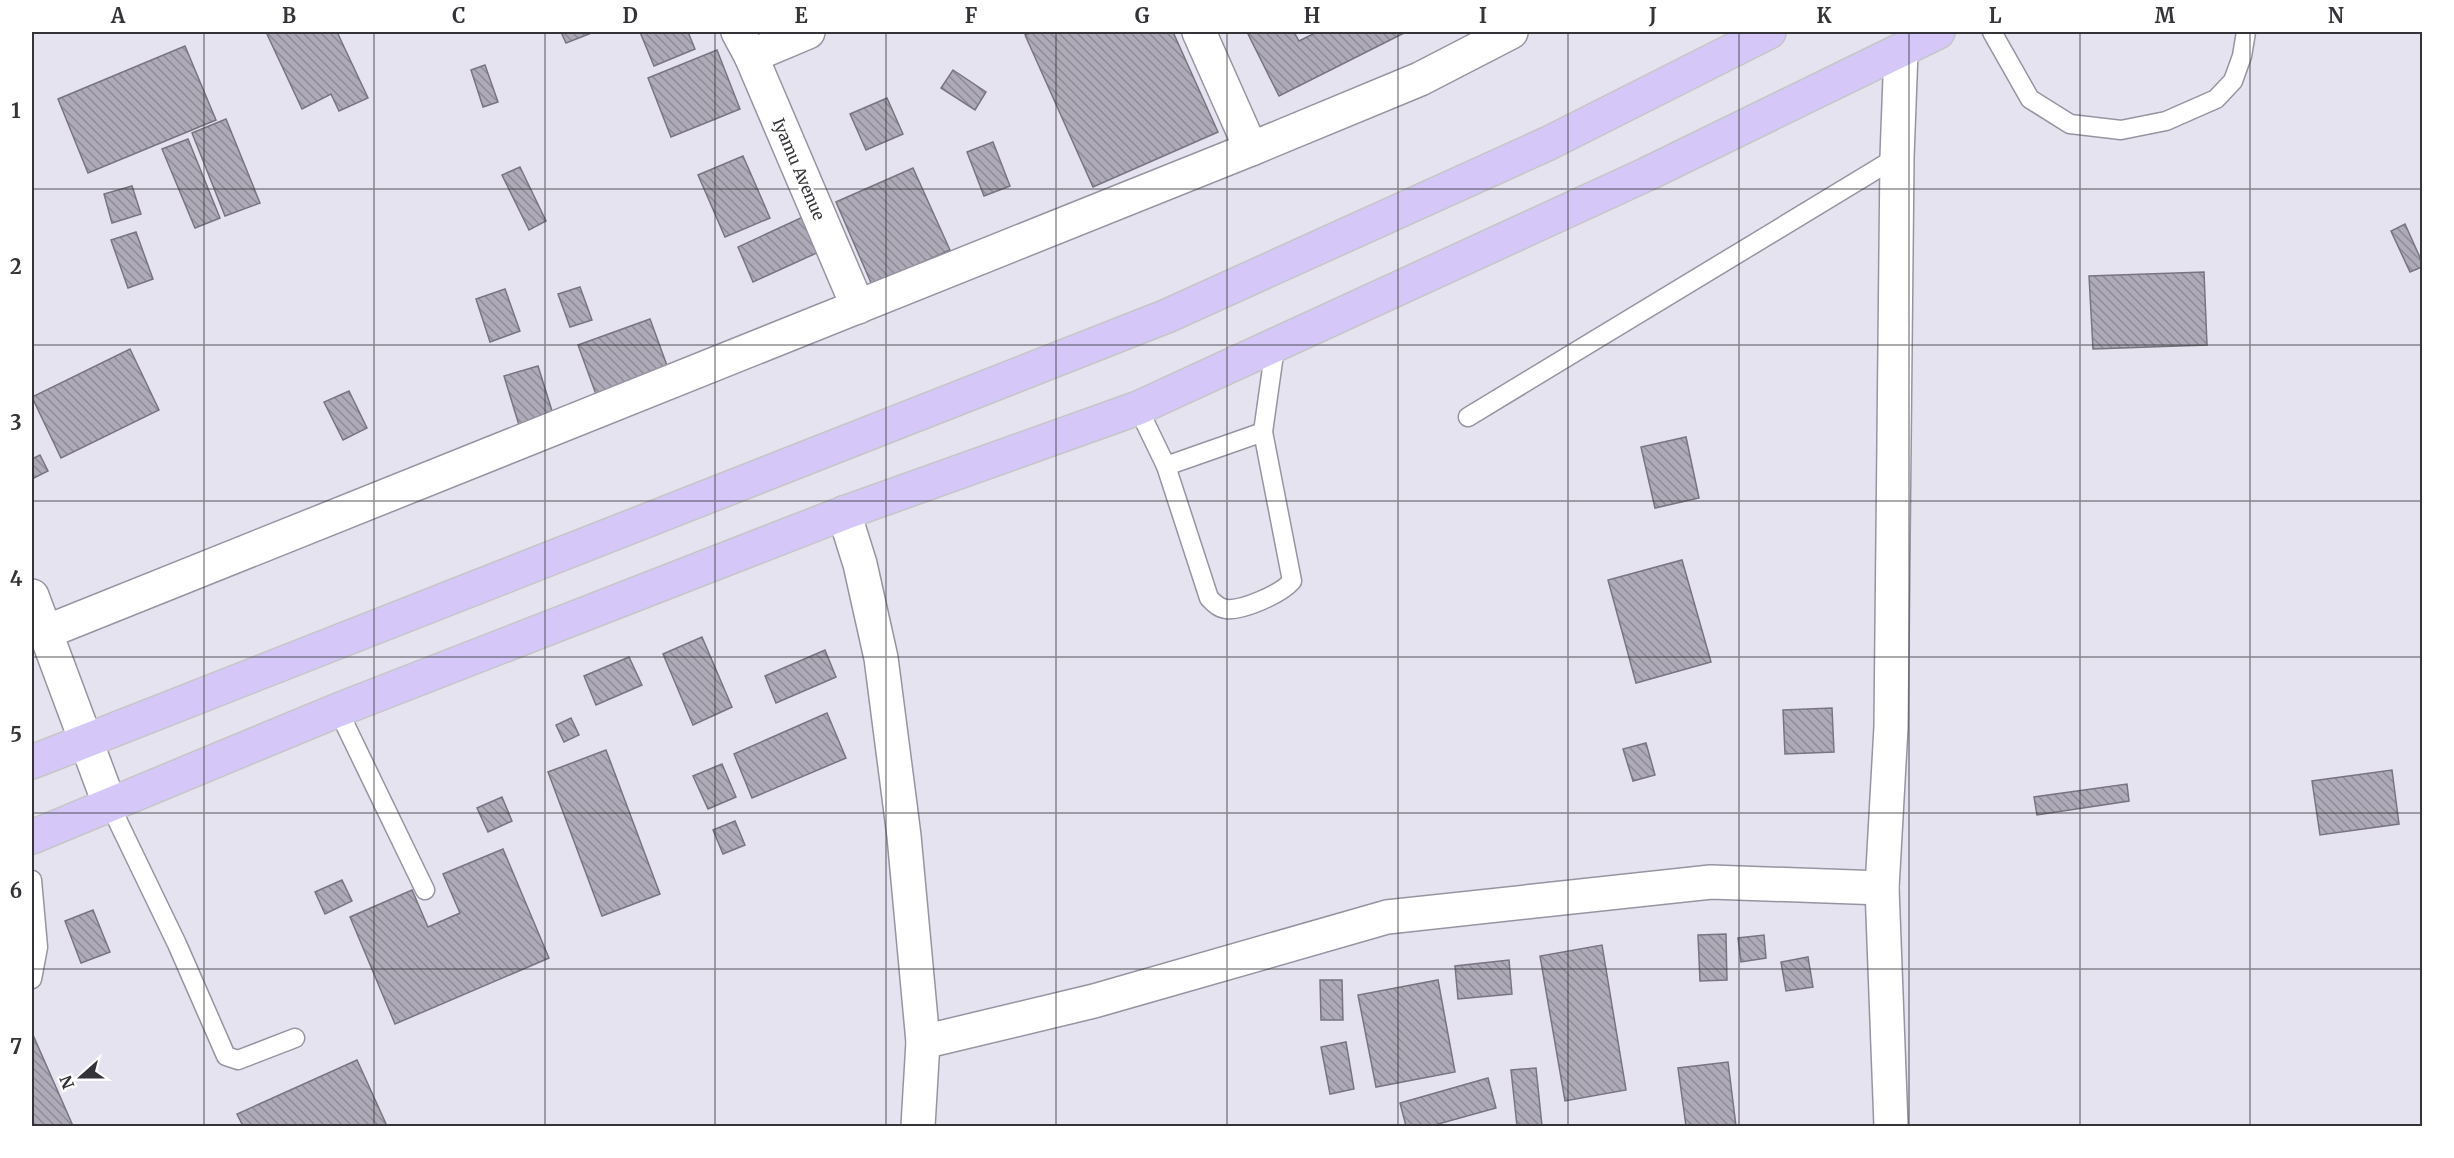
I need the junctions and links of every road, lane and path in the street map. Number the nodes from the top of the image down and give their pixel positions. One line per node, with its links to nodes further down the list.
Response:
1 (808, 32): 8 (street)
2 (1198, 32): 10 (street)
3 (1511, 32): 10 (street)
4 (1769, 32): 22 (highway)
5 (1938, 32): 9 (highway)
6 (1992, 32): 7 (lane)
7 (2246, 32)
8 (745, 44): 12 (street, Iyamu Avenue)
9 (1901, 51): 11 (street); 13 (highway)
10 (1251, 149): 12 (street)
11 (1897, 157): 15 (lane); 27 (street)
12 (858, 307): 20 (street)
13 (1275, 347): 14 (highway); 16 (lane)
14 (1138, 408): 17 (lane); 18 (highway)
15 (1468, 417)
16 (1263, 432): 17 (lane); 17 (lane)
17 (1166, 466)
18 (844, 513): 21 (highway); 31 (street)
19 (32, 596): 20 (street)
20 (46, 632): 22 (street)
21 (338, 710): 24 (highway); 28 (lane)
22 (85, 741): 23 (highway); 24 (street)
23 (32, 762)
24 (109, 803): 25 (highway); 30 (lane)
25 (32, 837)
26 (32, 880): 29 (lane)
27 (1882, 888): 31 (street); 33 (street)
28 (425, 890)
29 (32, 979)
30 (295, 1038)
31 (923, 1042): 32 (street)
32 (918, 1126)
33 (1891, 1126)

